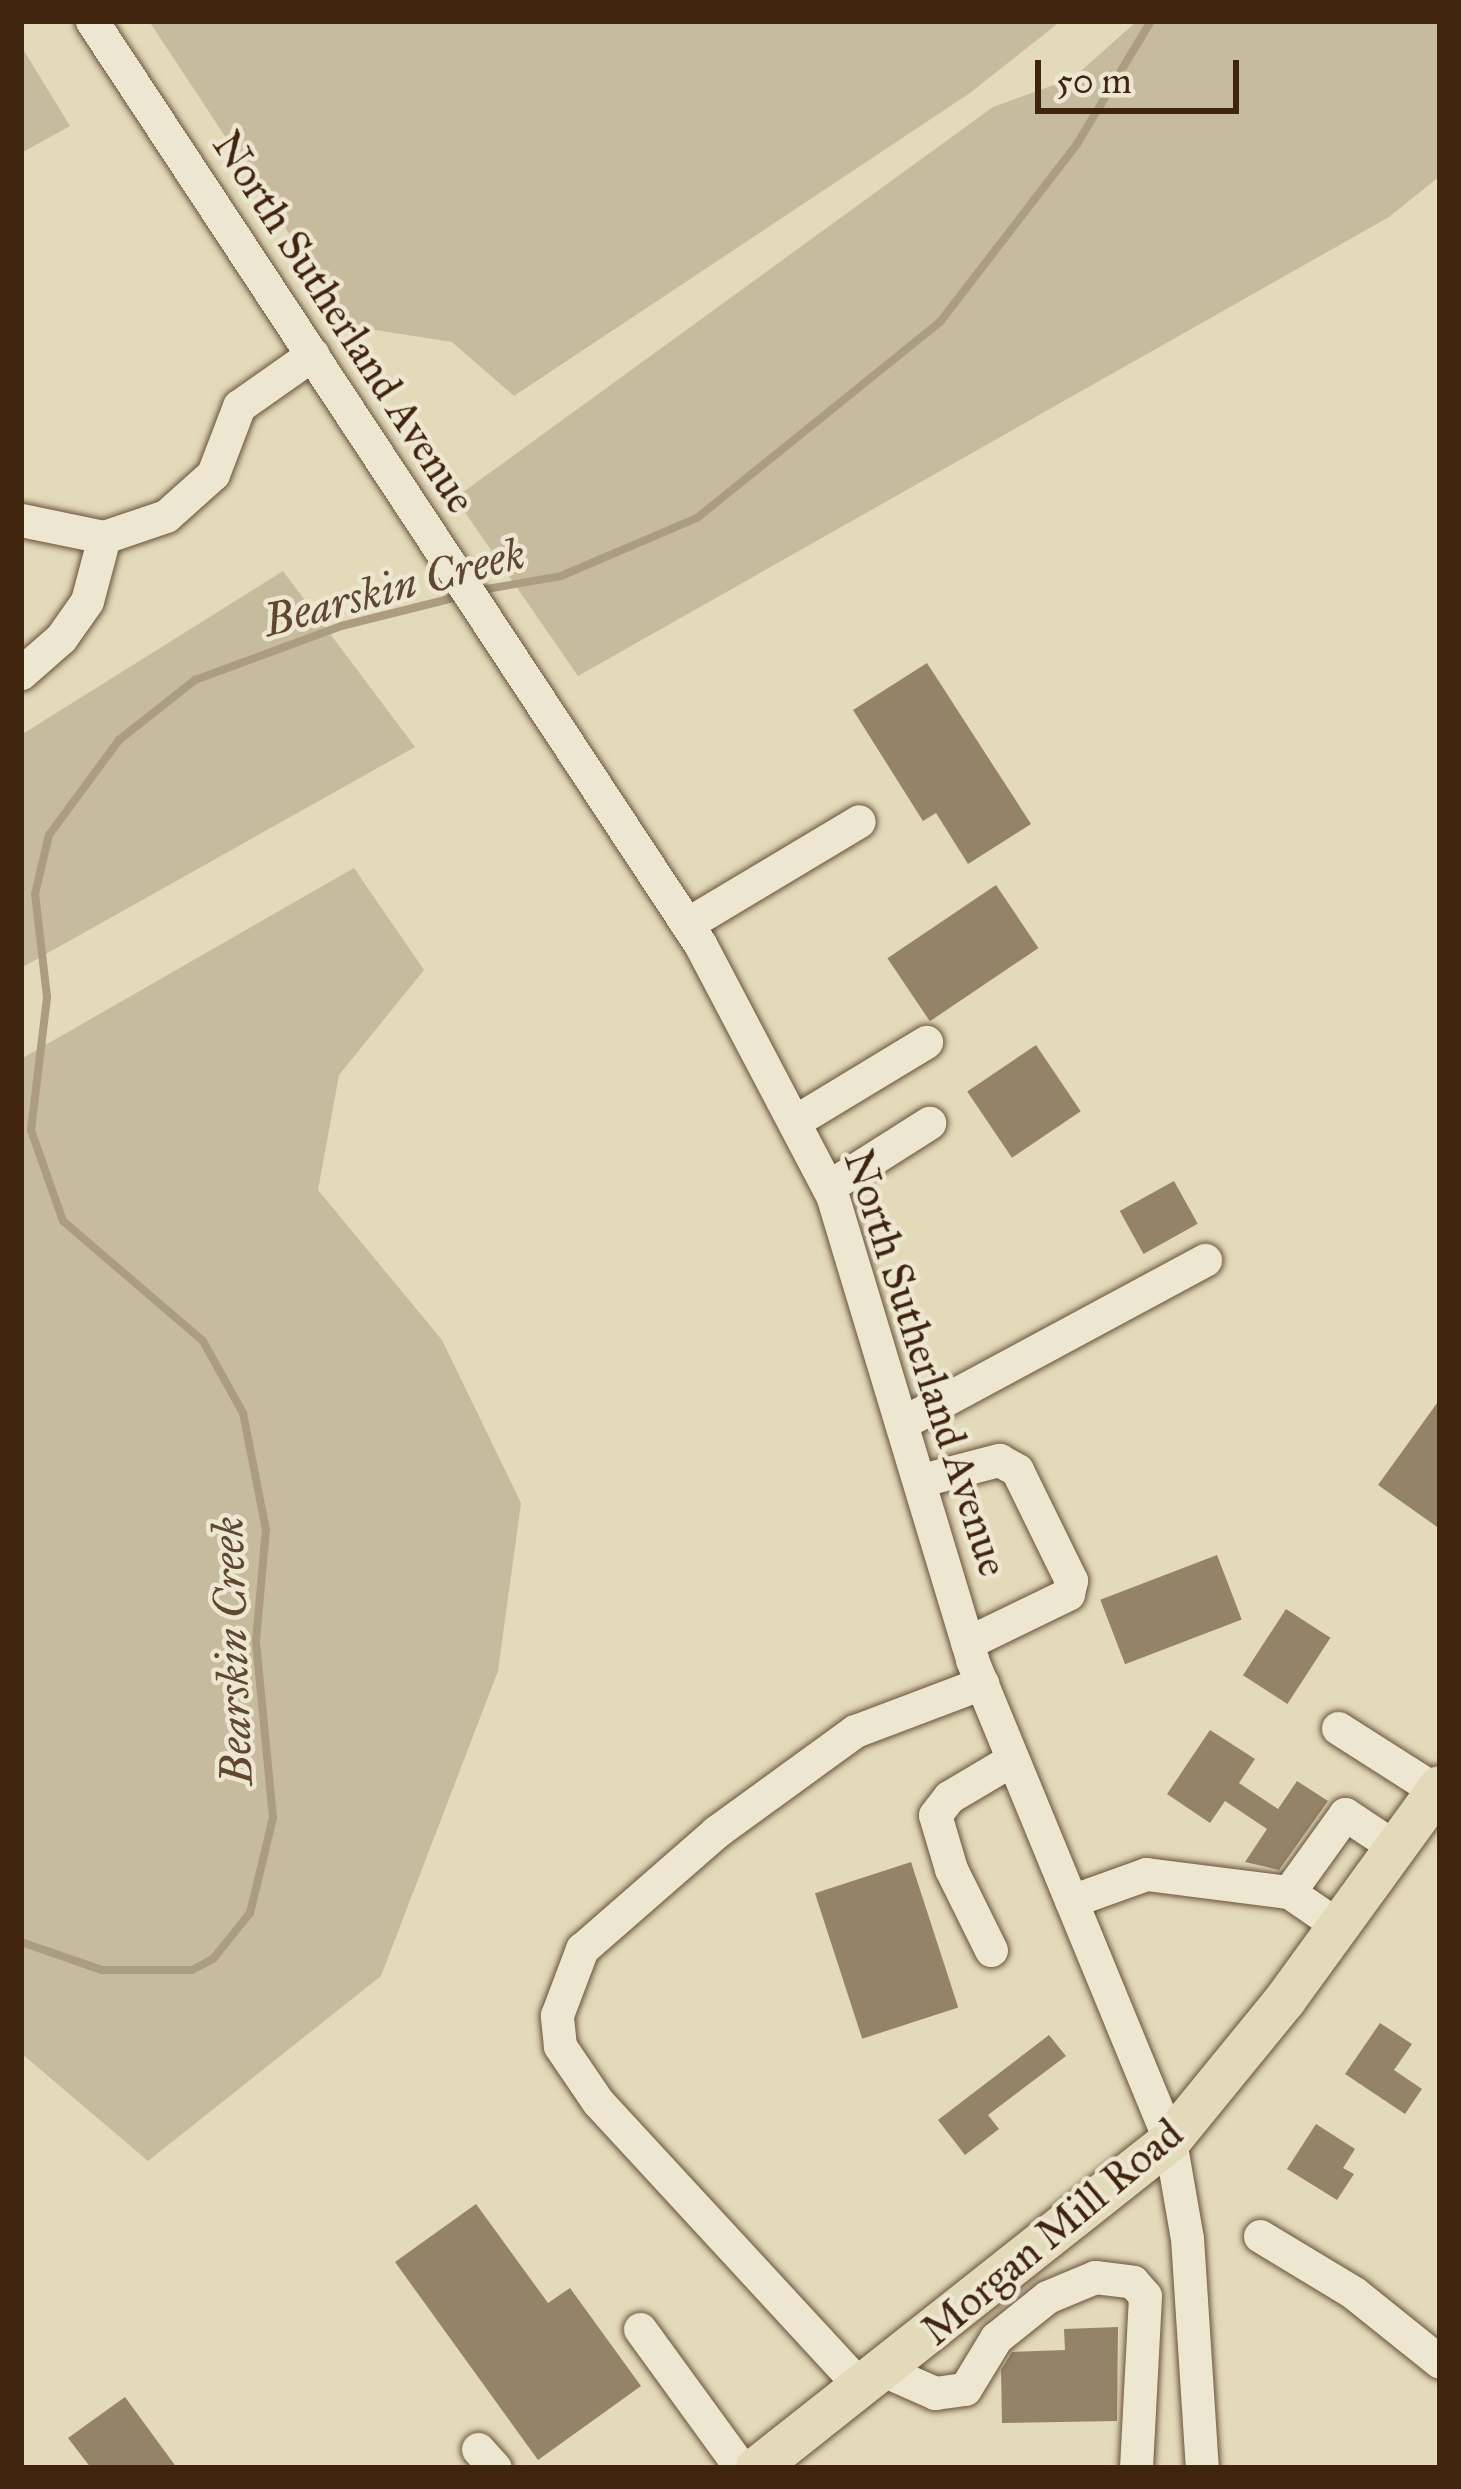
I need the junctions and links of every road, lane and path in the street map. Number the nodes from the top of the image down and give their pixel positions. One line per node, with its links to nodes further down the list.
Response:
1 (92, 21): 2 (street, North Sutherland Avenue)
2 (313, 355): 4 (street); 7 (street, North Sutherland Avenue)
3 (21, 520): 4 (street)
4 (104, 537): 5 (street)
5 (21, 673)
6 (859, 821): 7 (street)
7 (687, 924): 9 (street, North Sutherland Avenue)
8 (926, 1042): 9 (street)
9 (797, 1120): 11 (street, North Sutherland Avenue)
10 (929, 1123): 11 (street)
11 (828, 1187): 13 (street, North Sutherland Avenue)
12 (1205, 1260): 13 (street)
13 (904, 1422): 14 (street, North Sutherland Avenue)
14 (922, 1480): 15 (street, North Sutherland Avenue); 15 (street)
15 (967, 1643): 16 (street, North Sutherland Avenue)
16 (982, 1683): 18 (street, North Sutherland Avenue); 31 (street)
17 (1338, 1728): 19 (street)
18 (1013, 1759): 22 (street, North Sutherland Avenue); 24 (street)
19 (1438, 1789): 20 (main road, Morgan Mill Road)
20 (1396, 1848): 21 (street); 23 (main road, Morgan Mill Road)
21 (1288, 1892): 22 (street); 23 (street)
22 (1072, 1901): 25 (street, North Sutherland Avenue)
23 (1340, 1927): 25 (main road, Morgan Mill Road)
24 (992, 1951)
25 (1170, 2140): 26 (main road, Morgan Mill Road); 34 (street, North Sutherland Avenue)
26 (1058, 2234): 28 (street); 31 (main road, Morgan Mill Road)
27 (1260, 2236): 30 (street)
28 (1095, 2277): 31 (street); 33 (street)
29 (640, 2329): 32 (street)
30 (1440, 2362)
31 (873, 2380): 32 (main road, Morgan Mill Road)
32 (757, 2467)
33 (1136, 2468)
34 (1202, 2468)

